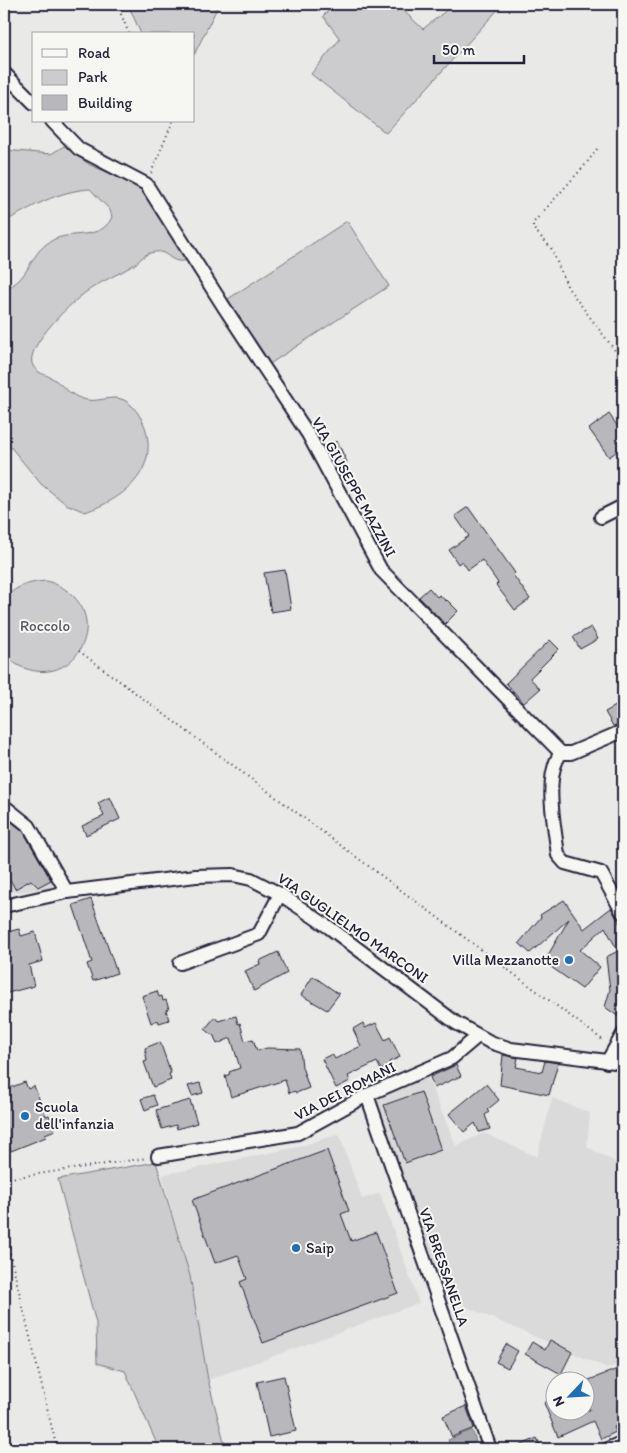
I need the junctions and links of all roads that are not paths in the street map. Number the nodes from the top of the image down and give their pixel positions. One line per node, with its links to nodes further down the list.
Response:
1 (4, 73): 2 (street)
2 (32, 101)
3 (53, 122): 7 (street, VIA GIUSEPPE MAZZINI)
4 (623, 506): 5 (street)
5 (602, 518)
6 (623, 731): 7 (street)
7 (561, 753): 12 (street)
8 (4, 806): 9 (street)
9 (68, 892): 10 (street, VIA GUGLIELMO MARCONI); 11 (street, VIA GUGLIELMO MARCONI)
10 (280, 894): 13 (street); 15 (street, VIA GUGLIELMO MARCONI)
11 (4, 906)
12 (623, 913)
13 (180, 963)
14 (623, 1034): 16 (street)
15 (478, 1036): 16 (street, VIA GUGLIELMO MARCONI); 18 (street, VIA DEI ROMANI)
16 (607, 1062): 17 (street, VIA GUGLIELMO MARCONI)
17 (623, 1062)
18 (368, 1095): 19 (street, VIA DEI ROMANI); 21 (street, VIA BRESSANELLA)
19 (158, 1156)
20 (623, 1442): 22 (street)
21 (490, 1449)
22 (607, 1449)

